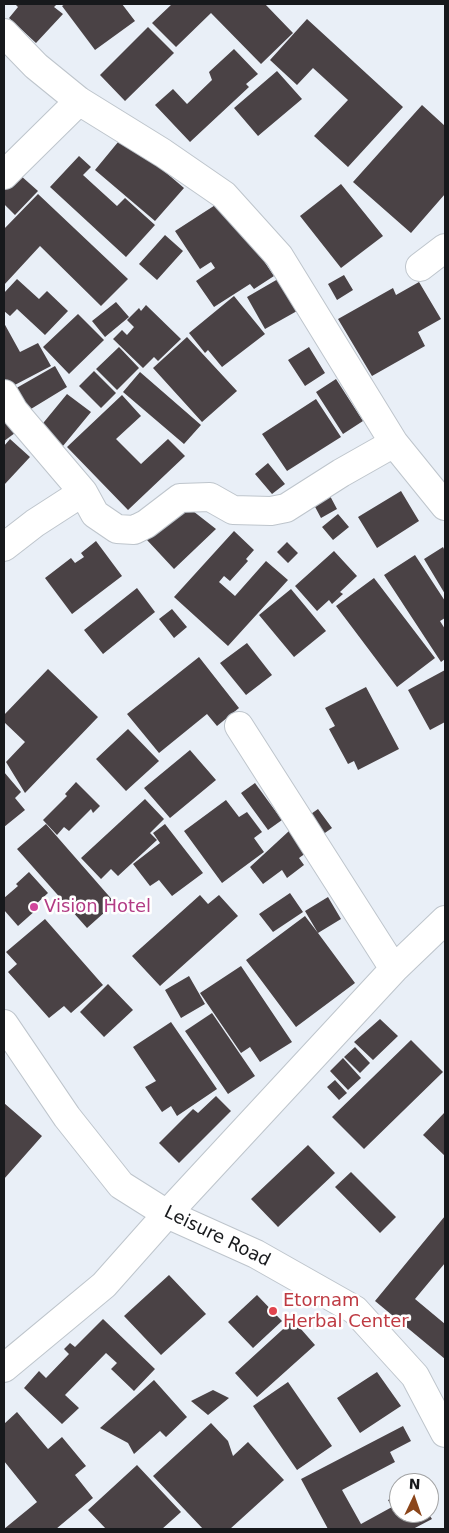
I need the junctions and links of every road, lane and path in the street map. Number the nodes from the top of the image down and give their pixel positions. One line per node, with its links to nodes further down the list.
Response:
1 (4, 33): 2 (street)
2 (79, 101): 3 (street); 7 (street)
3 (4, 175)
4 (445, 248): 5 (street)
5 (420, 267)
6 (4, 394): 8 (street)
7 (394, 443): 8 (street); 9 (street)
8 (83, 492): 10 (street)
9 (444, 502)
10 (4, 548)
11 (239, 726): 13 (street)
12 (445, 920): 13 (street)
13 (394, 969): 15 (street)
14 (4, 1024): 15 (street, Leisure Road)
15 (167, 1214): 16 (street); 17 (street, Leisure Road)
16 (4, 1368)
17 (445, 1432)

